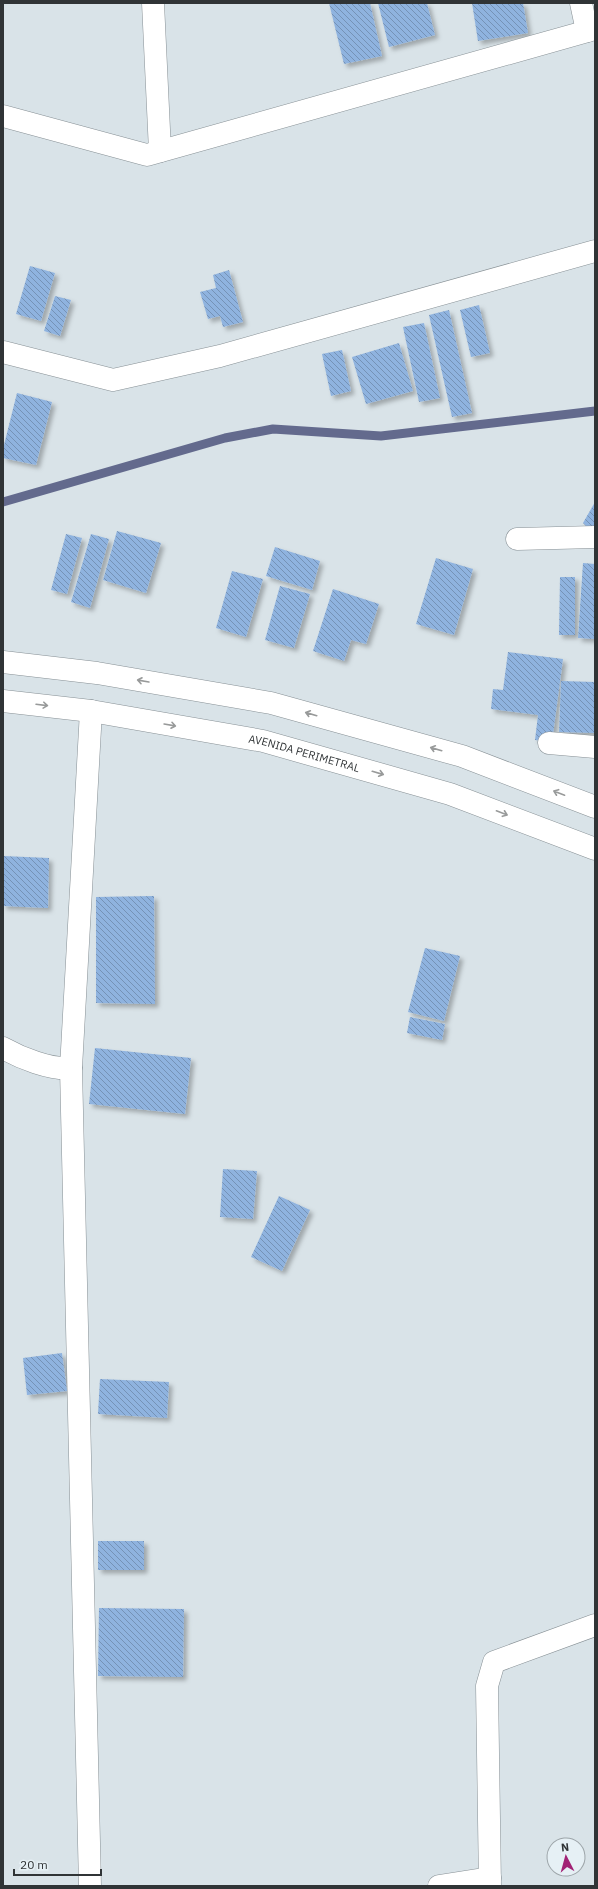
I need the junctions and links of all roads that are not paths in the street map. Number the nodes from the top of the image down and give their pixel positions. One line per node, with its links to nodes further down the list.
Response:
1 (153, 3): 5 (street)
2 (581, 3): 3 (street)
3 (591, 30): 5 (street)
4 (3, 116): 5 (street)
5 (160, 151)
6 (595, 251): 7 (street)
7 (3, 352)
8 (595, 537): 9 (street)
9 (517, 539)
10 (3, 662): 15 (street, one-way to 10)
11 (3, 701): 12 (street, AVENIDA PERIMETRAL, one-way to 12)
12 (91, 711): 16 (street, AVENIDA PERIMETRAL, one-way to 16); 18 (street)
13 (549, 743): 14 (street)
14 (595, 747)
15 (595, 807)
16 (595, 849)
17 (3, 1048): 18 (street)
18 (71, 1068): 21 (street)
19 (595, 1625): 20 (street)
20 (490, 1882): 22 (street)
21 (90, 1886)
22 (439, 1886)

